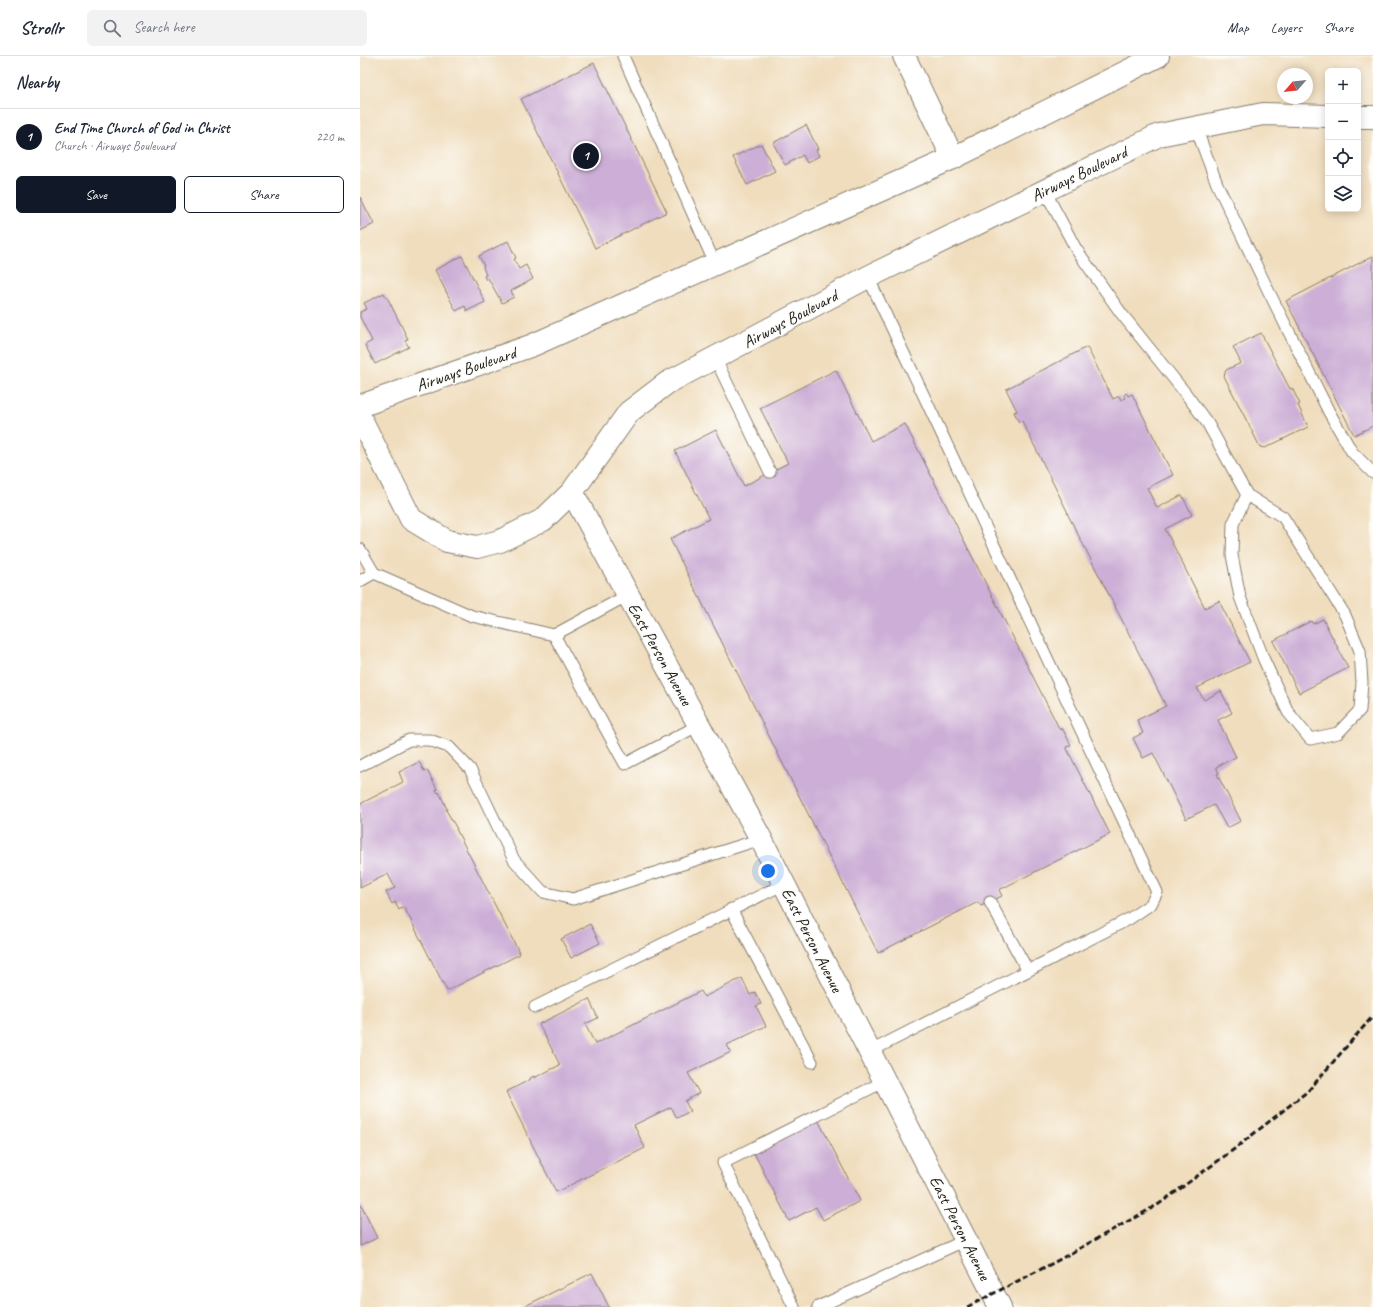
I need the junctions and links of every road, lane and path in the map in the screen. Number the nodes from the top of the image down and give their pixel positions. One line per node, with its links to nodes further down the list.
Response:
1 (623, 56): 10 (lane)
2 (904, 56): 8 (main road)
3 (1158, 56): 8 (main road, Airways Boulevard)
4 (1325, 116): 7 (main road, Airways Boulevard)
5 (1361, 117): 6 (main road)
6 (1373, 117)
7 (1196, 128): 9 (main road, Airways Boulevard); 16 (lane)
8 (953, 158): 10 (main road, Airways Boulevard)
9 (1045, 191): 11 (main road, Airways Boulevard); 18 (lane)
10 (715, 264): 13 (main road, Airways Boulevard)
11 (868, 277): 12 (main road, Airways Boulevard); 30 (lane)
12 (715, 358): 15 (lane); 17 (main road, Airways Boulevard)
13 (360, 406)
14 (360, 417): 17 (main road, Airways Boulevard)
15 (770, 472)
16 (1373, 474)
17 (572, 492): 22 (main road, East Person Avenue)
18 (1247, 496): 18 (lane)
19 (360, 548): 20 (lane)
20 (374, 573): 21 (lane); 23 (lane)
21 (360, 581)
22 (628, 595): 23 (lane); 24 (main road, East Person Avenue)
23 (554, 635): 24 (lane)
24 (699, 725): 26 (main road, East Person Avenue)
25 (360, 766): 26 (lane)
26 (761, 839): 27 (main road, East Person Avenue)
27 (784, 884): 29 (lane); 32 (main road, East Person Avenue)
28 (990, 902): 30 (lane)
29 (732, 909): 31 (lane); 33 (lane)
30 (1028, 971): 32 (lane)
31 (535, 1007)
32 (869, 1052): 34 (main road, East Person Avenue)
33 (812, 1062)
34 (884, 1081): 35 (main road, East Person Avenue); 36 (lane)
35 (966, 1240): 37 (lane); 38 (main road, East Person Avenue)
36 (794, 1307)
37 (818, 1307)
38 (1000, 1307)

